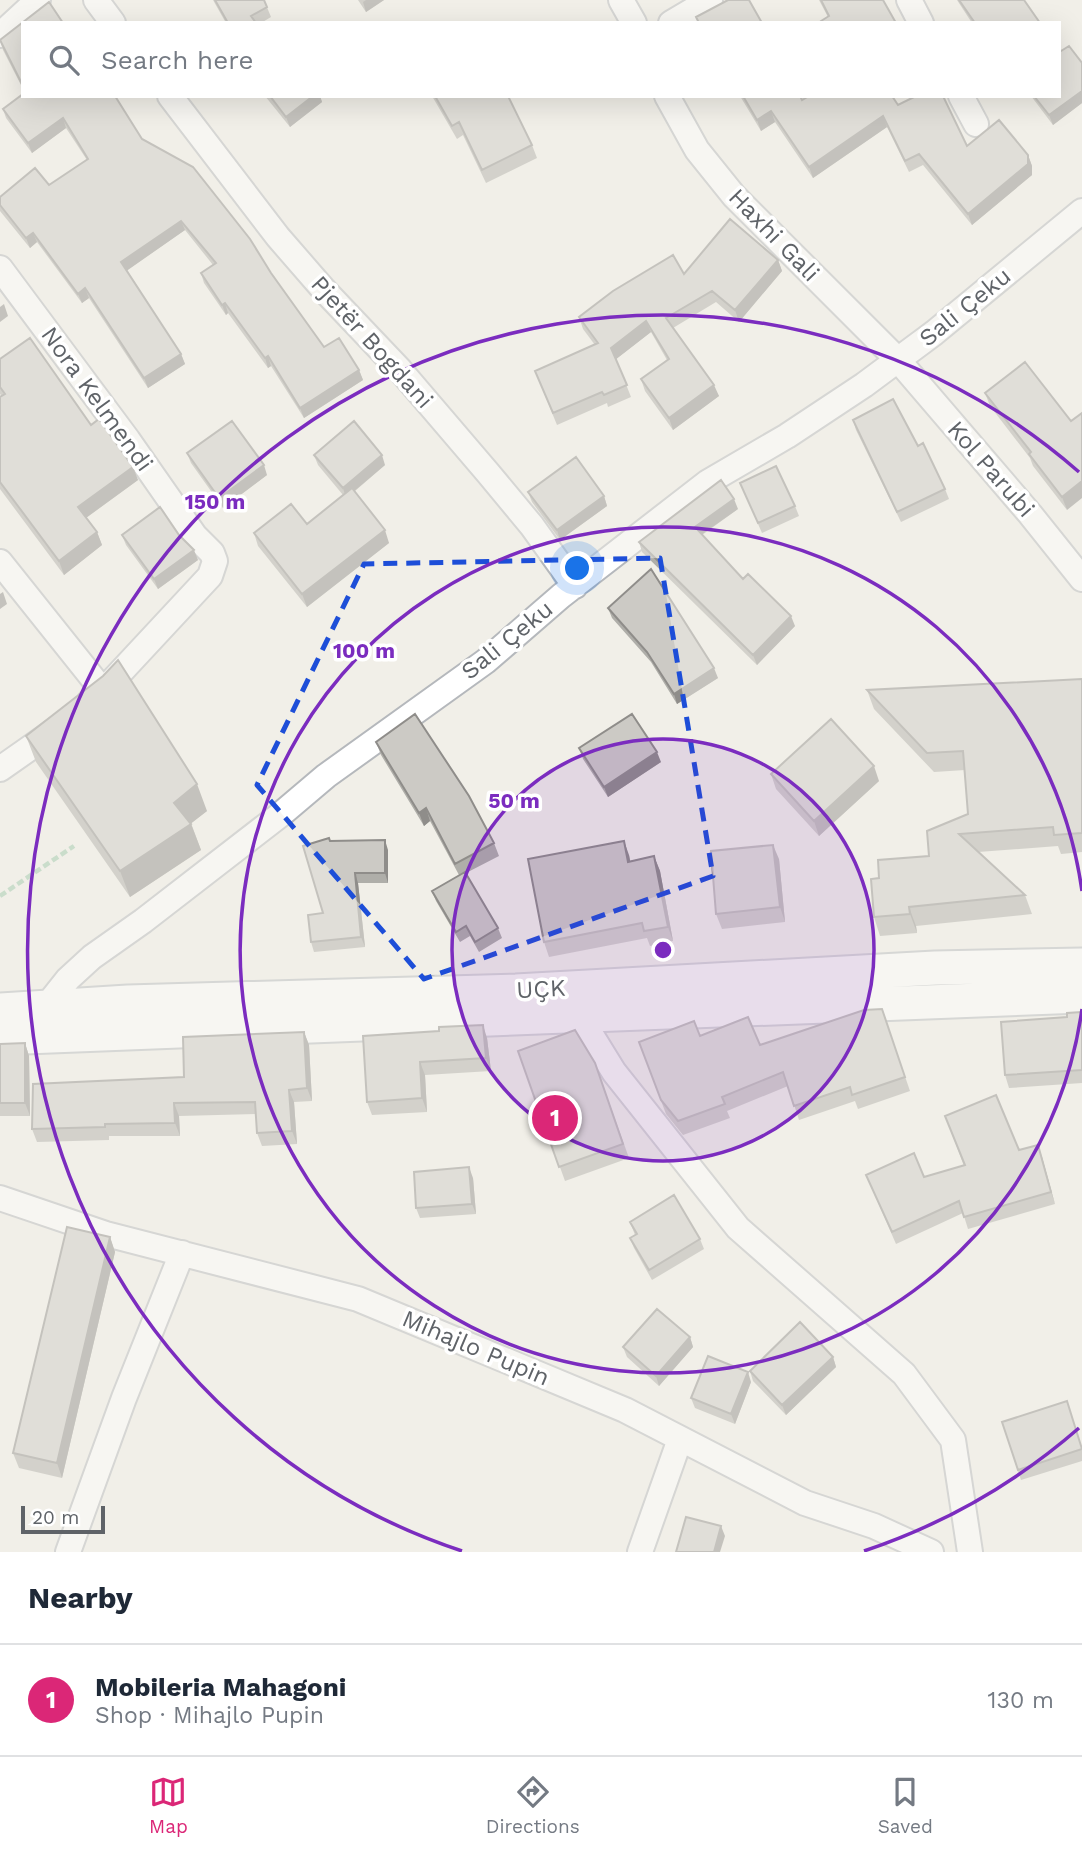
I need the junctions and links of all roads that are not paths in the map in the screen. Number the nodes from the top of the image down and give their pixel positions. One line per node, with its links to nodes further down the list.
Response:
1 (37, 0): 10 (street)
2 (96, 0): 6 (street)
3 (621, 0): 7 (street)
4 (710, 0): 8 (street)
5 (909, 0): 9 (street)
6 (112, 21)
7 (633, 21)
8 (674, 21)
9 (920, 21)
10 (0, 35)
11 (172, 98): 20 (street, Pjetër Bogdani)
12 (668, 98): 17 (street, Haxhi Gali)
13 (962, 98): 14 (street)
14 (976, 124)
15 (1082, 211): 17 (street, Sali Çeku)
16 (0, 268): 21 (street, Nora Kelmendi)
17 (898, 360): 19 (street, Kol Parubi); 20 (street, Sali Çeku)
18 (0, 562): 21 (street)
19 (1078, 566)
20 (575, 586): 27 (street, Sali Çeku)
21 (103, 691): 22 (street)
22 (0, 769)
23 (1082, 965): 25 (main road, UÇK)
24 (1082, 996): 25 (main road, UÇK)
25 (570, 1001): 27 (main road, UÇK); 35 (street)
26 (0, 1010): 27 (main road, UÇK)
27 (45, 1022): 28 (main road, UÇK)
28 (0, 1038)
29 (0, 1198): 30 (street, Mihajlo Pupin)
30 (182, 1253): 31 (street, Mihajlo Pupin); 32 (street)
31 (680, 1438): 33 (street); 34 (street, Mihajlo Pupin)
32 (68, 1552)
33 (640, 1552)
34 (931, 1552)
35 (970, 1552)

